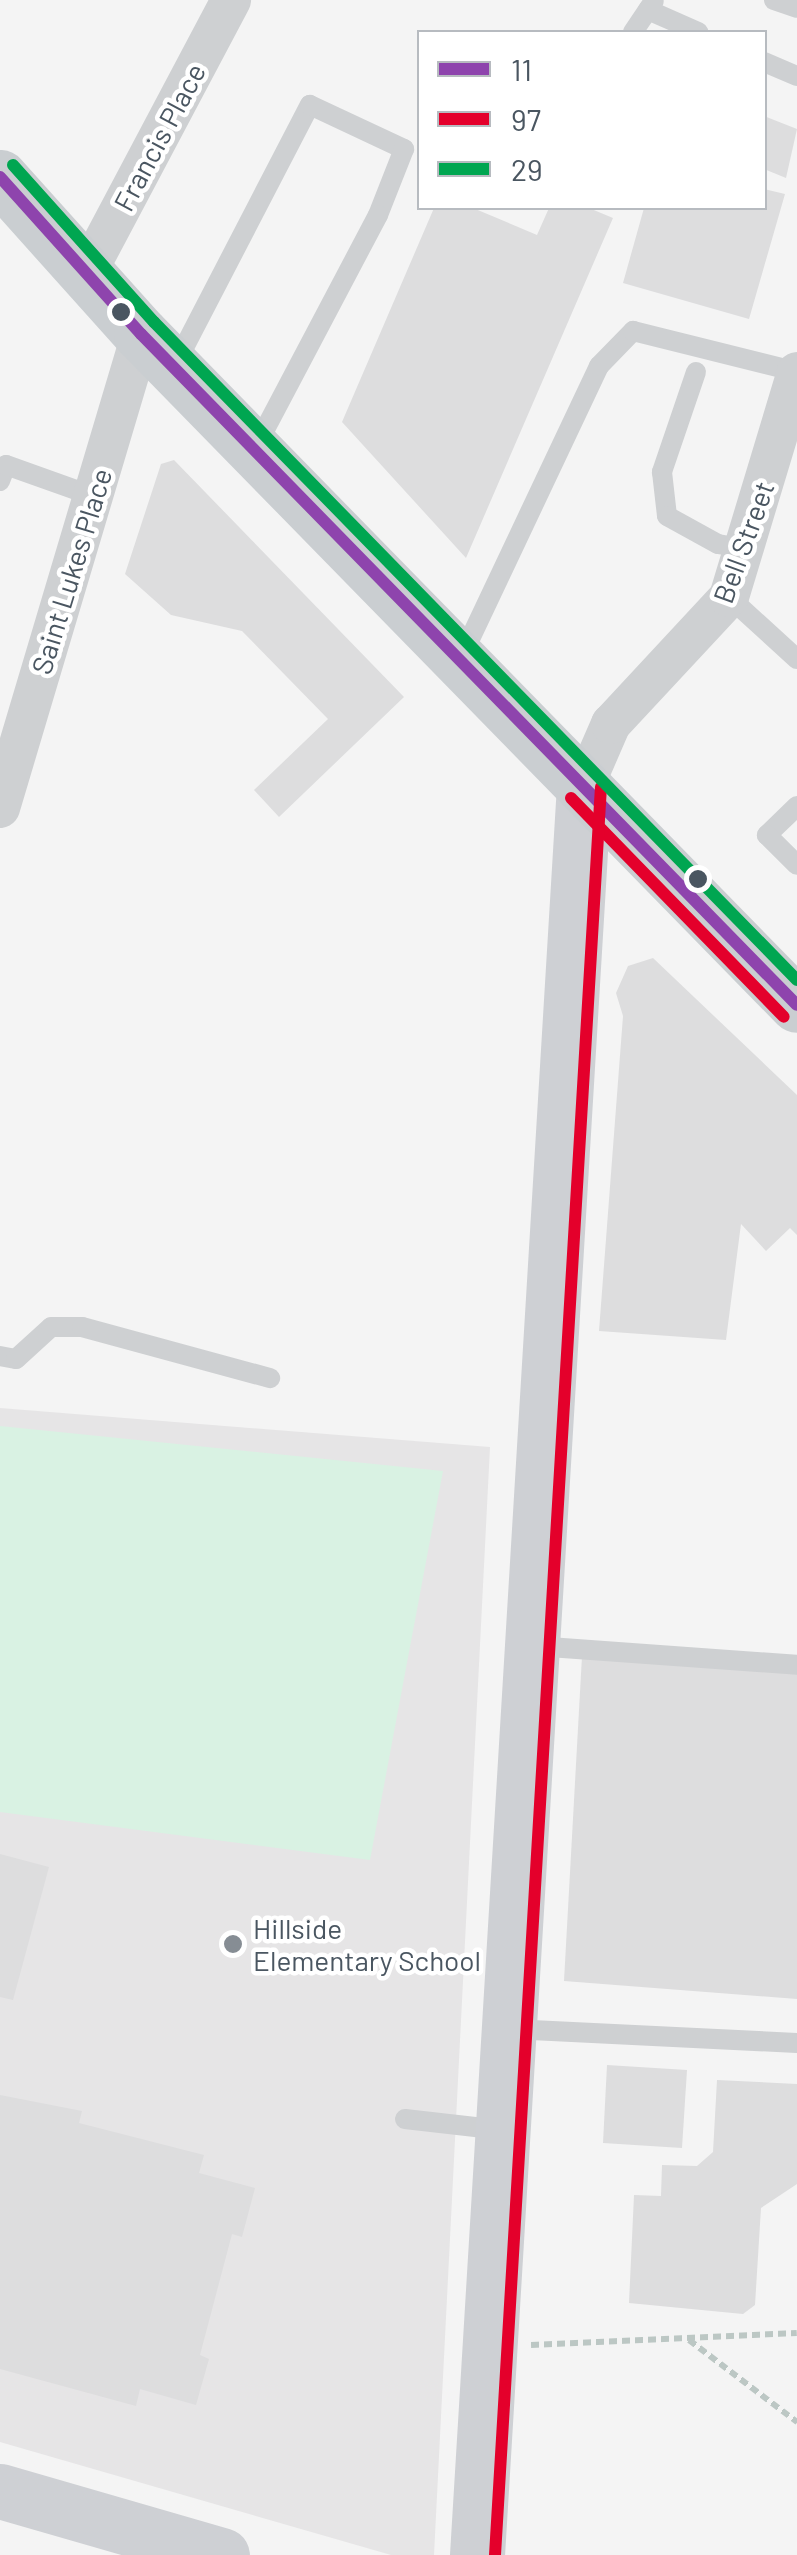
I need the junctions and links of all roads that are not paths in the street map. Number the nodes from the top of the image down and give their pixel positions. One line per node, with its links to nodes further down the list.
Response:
1 (231, 0): 11 (street, Francis Place)
2 (774, 0): 4 (lane)
3 (651, 5): 5 (lane); 6 (lane)
4 (797, 8)
5 (635, 30)
6 (695, 30)
7 (767, 63): 8 (lane)
8 (797, 76)
9 (412, 146): 12 (lane); 15 (lane)
10 (0, 177): 11 (main road)
11 (86, 274): 12 (main road)
12 (158, 350): 15 (main road); 17 (street, Saint Lukes Place)
13 (696, 372): 18 (lane)
14 (797, 372): 18 (street, Bell Street); 20 (lane)
15 (254, 450): 20 (main road)
16 (0, 480): 17 (lane)
17 (93, 496): 24 (street, Saint Lukes Place)
18 (746, 549): 19 (street, Bell Street)
19 (729, 597): 21 (lane); 22 (street, Bell Street)
20 (460, 660): 22 (main road)
21 (797, 660)
22 (584, 786): 26 (main road); 29 (street)
23 (797, 806): 25 (lane)
24 (0, 808)
25 (797, 865)
26 (797, 1005)
27 (0, 1356): 28 (lane)
28 (270, 1378)
29 (532, 1646): 30 (lane); 31 (street)
30 (797, 1665)
31 (509, 2029): 32 (lane); 34 (street)
32 (797, 2044)
33 (405, 2120): 34 (lane)
34 (503, 2130): 37 (street)
35 (0, 2491): 36 (street)
36 (222, 2555)
37 (477, 2555)

